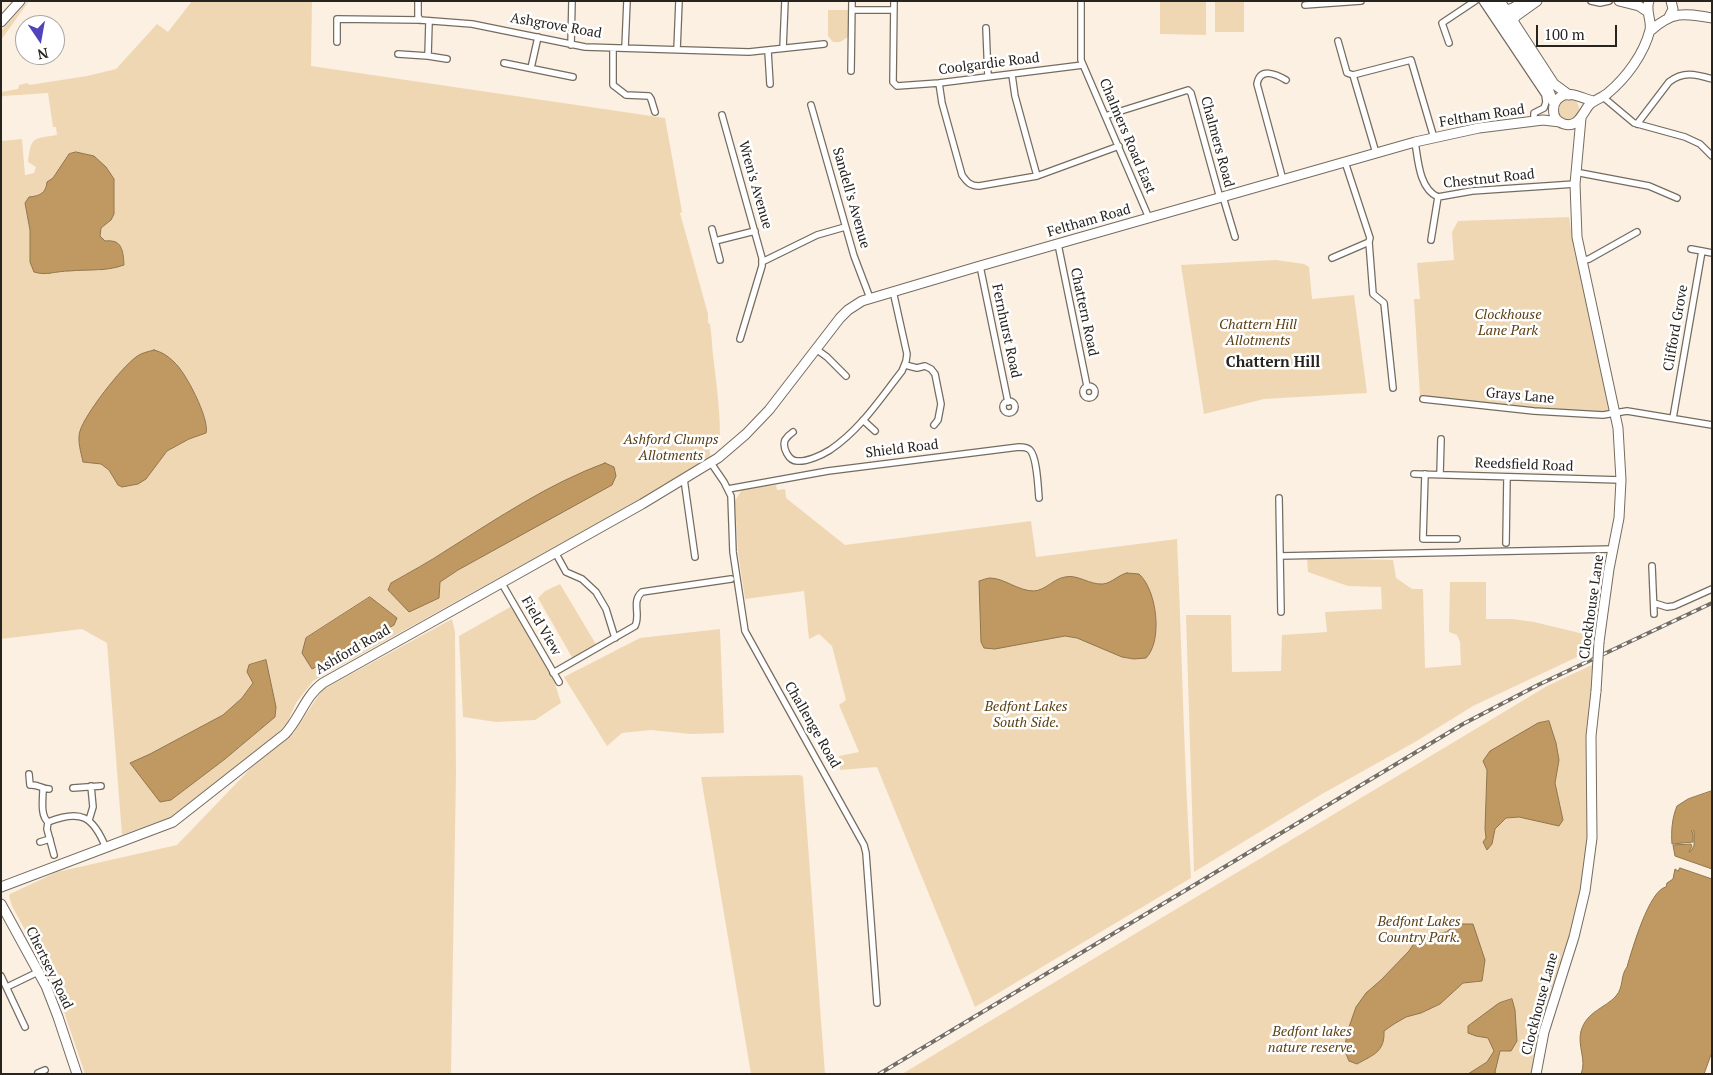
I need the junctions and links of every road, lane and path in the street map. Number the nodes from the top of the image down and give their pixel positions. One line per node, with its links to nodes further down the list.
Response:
1 (20, 1): 32 (main road)
2 (418, 1): 30 (street)
3 (572, 1): 41 (street)
4 (627, 1): 43 (street)
5 (679, 1): 45 (street)
6 (785, 1): 44 (street)
7 (852, 1): 23 (street)
8 (894, 1): 24 (street)
9 (1081, 1): 51 (street, Chalmers Road East)
10 (1362, 1): 22 (street)
11 (1475, 1): 40 (street)
12 (1482, 1): 71 (street)
13 (1490, 1): 25 (main road)
14 (1500, 1): 25 (main road)
15 (1524, 1): 25 (main road)
16 (1537, 1): 31 (main road)
17 (1591, 1): 18 (street)
18 (1609, 1)
19 (1619, 1): 26 (main road)
20 (1649, 1): 26 (main road)
21 (1672, 4): 27 (main road); 29 (main road)
22 (1305, 5)
23 (852, 10): 24 (street); 53 (street)
24 (894, 10): 60 (street, Coolgardie Road)
25 (1503, 14): 31 (main road); 66 (main road)
26 (1649, 14): 29 (main road); 35 (main road)
27 (1683, 14): 28 (main road); 29 (main road)
28 (1712, 18)
29 (1665, 19): 35 (main road)
30 (420, 20): 33 (street, Ashgrove Road); 38 (street, Ashgrove Road)
31 (1513, 21): 62 (main road)
32 (1, 22)
33 (429, 22): 36 (street, Ashgrove Road); 48 (street)
34 (986, 28): 57 (street)
35 (1650, 30): 63 (main road)
36 (538, 37): 41 (street, Ashgrove Road); 52 (street)
37 (1338, 41): 55 (street)
38 (337, 42)
39 (824, 44): 44 (street, Ashgrove Road)
40 (1449, 44)
41 (571, 45): 42 (street, Ashgrove Road)
42 (614, 48): 43 (street, Ashgrove Road); 67 (street)
43 (625, 48): 45 (street, Ashgrove Road)
44 (783, 48): 46 (street, Ashgrove Road)
45 (677, 50): 46 (street, Ashgrove Road)
46 (768, 50): 61 (street)
47 (398, 54): 48 (street)
48 (428, 56): 49 (street)
49 (447, 59)
50 (504, 63): 52 (street)
51 (1083, 66): 54 (street, Coolgardie Road); 70 (street, Chalmers Road East)
52 (531, 68): 56 (street)
53 (850, 70)
54 (1012, 75): 57 (street, Coolgardie Road); 83 (street)
55 (1353, 75): 75 (street); 79 (street)
56 (573, 77)
57 (988, 77): 60 (street, Coolgardie Road)
58 (1712, 79): 73 (street)
59 (1286, 80): 84 (street)
60 (940, 83): 83 (street)
61 (770, 84)
62 (1573, 96): 64 (main road); 66 (main road); 69 (main road)
63 (1603, 97): 64 (main road); 73 (street)
64 (1593, 101): 69 (main road)
65 (811, 105): 90 (street, Sandell's Avenue)
66 (1554, 105): 71 (main road, Feltham Road); 72 (main road)
67 (654, 112)
68 (722, 115): 92 (street, Wren's Avenue)
69 (1582, 115): 74 (main road); 77 (main road, Clockhouse Lane)
70 (1105, 116): 78 (street, Chalmers Road East); 86 (street, Chalmers Road)
71 (1538, 120): 72 (main road, Feltham Road); 75 (main road, Feltham Road)
72 (1560, 122): 74 (main road)
73 (1636, 124): 80 (street)
74 (1570, 125): 77 (main road)
75 (1434, 138): 76 (main road, Feltham Road)
76 (1415, 142): 79 (main road, Feltham Road); 87 (street, Chestnut Road)
77 (1579, 142): 82 (main road, Clockhouse Lane)
78 (1119, 146): 83 (street); 89 (street, Chalmers Road East)
79 (1376, 153): 81 (main road, Feltham Road)
80 (1712, 156)
81 (1346, 162): 84 (main road, Feltham Road); 97 (street)
82 (1575, 172): 85 (main road, Clockhouse Lane); 88 (street)
83 (1038, 176)
84 (1283, 180): 86 (main road, Feltham Road)
85 (1575, 184): 87 (street, Chestnut Road); 104 (main road, Clockhouse Lane)
86 (1221, 197): 89 (main road, Feltham Road); 94 (street)
87 (1438, 197): 95 (street)
88 (1677, 198)
89 (1148, 218): 98 (main road, Feltham Road)
90 (846, 227): 105 (street); 108 (street, Sandell's Avenue)
91 (712, 229): 96 (street)
92 (755, 231): 96 (street); 105 (street, Wren's Avenue)
93 (1638, 232): 104 (street)
94 (1235, 237)
95 (1431, 240)
96 (716, 241): 103 (street)
97 (1369, 242): 102 (street); 114 (street)
98 (1058, 244): 106 (main road, Feltham Road); 113 (street, Chattern Road)
99 (1691, 249): 100 (street)
100 (1702, 251): 101 (street); 118 (street, Clifford Grove)
101 (1712, 253)
102 (1332, 258)
103 (720, 260)
104 (1582, 260): 117 (main road, Clockhouse Lane)
105 (762, 262): 109 (street, Wren's Avenue)
106 (980, 266): 107 (main road, Feltham Road); 116 (street, Fernhurst Road)
107 (893, 291): 108 (main road, Feltham Road); 111 (street)
108 (870, 298): 110 (main road, Feltham Road)
109 (740, 338)
110 (816, 349): 112 (street); 125 (main road, Feltham Road)
111 (905, 365): 119 (street); 120 (street)
112 (846, 376)
113 (1087, 386)
114 (1393, 388)
115 (1423, 399): 117 (street, Grays Lane)
116 (1008, 402)
117 (1615, 413): 118 (street, Grays Lane); 131 (main road, Clockhouse Lane)
118 (1673, 418): 121 (street, Grays Lane)
119 (863, 420): 122 (street); 123 (street)
120 (938, 422)
121 (1712, 425)
122 (875, 431)
123 (793, 432)
124 (1441, 439): 128 (street)
125 (711, 463): 130 (main road, Ashford Road); 132 (street, Challenge Road)
126 (1414, 474): 127 (street, Reedsfield Road)
127 (1425, 474): 128 (street, Reedsfield Road); 135 (street)
128 (1440, 474): 129 (street, Reedsfield Road)
129 (1507, 477): 131 (street, Reedsfield Road); 136 (street)
130 (684, 479): 138 (main road, Ashford Road); 140 (street)
131 (1621, 480): 137 (main road, Clockhouse Lane)
132 (728, 489): 133 (street, Shield Road); 168 (street, Challenge Road)
133 (1039, 498)
134 (1279, 498): 139 (street)
135 (1457, 539)
136 (1506, 543)
137 (1614, 549): 139 (street); 173 (main road, Clockhouse Lane, bridge)
138 (555, 552): 143 (main road, Ashford Road); 150 (street)
139 (1280, 556): 148 (street)
140 (695, 557)
141 (1652, 566): 147 (street)
142 (731, 579): 146 (street)
143 (501, 582): 151 (street, Field View); 161 (main road, Ashford Road)
144 (634, 588): 146 (street)
145 (1712, 589): 147 (street)
146 (639, 594): 150 (street)
147 (1654, 603): 149 (street)
148 (1281, 612)
149 (1654, 614)
150 (615, 638): 151 (street)
151 (553, 673): 152 (street, Field View)
152 (559, 682)
153 (29, 774): 158 (street)
154 (91, 786): 155 (street); 156 (street); 157 (street)
155 (101, 786)
156 (73, 788)
157 (89, 820): 158 (street); 161 (street)
158 (48, 822): 159 (street)
159 (50, 839): 160 (street); 162 (street)
160 (40, 842)
161 (106, 848): 163 (main road, Ashford Road)
162 (54, 855)
163 (1, 887)
164 (1, 904): 165 (main road, Chertsey Road)
165 (38, 972): 167 (street); 172 (main road, Chertsey Road)
166 (1, 976): 167 (street)
167 (7, 988): 169 (street)
168 (877, 1003)
169 (25, 1027)
170 (45, 1070): 171 (street)
171 (37, 1073)
172 (77, 1074)
173 (1536, 1074)

